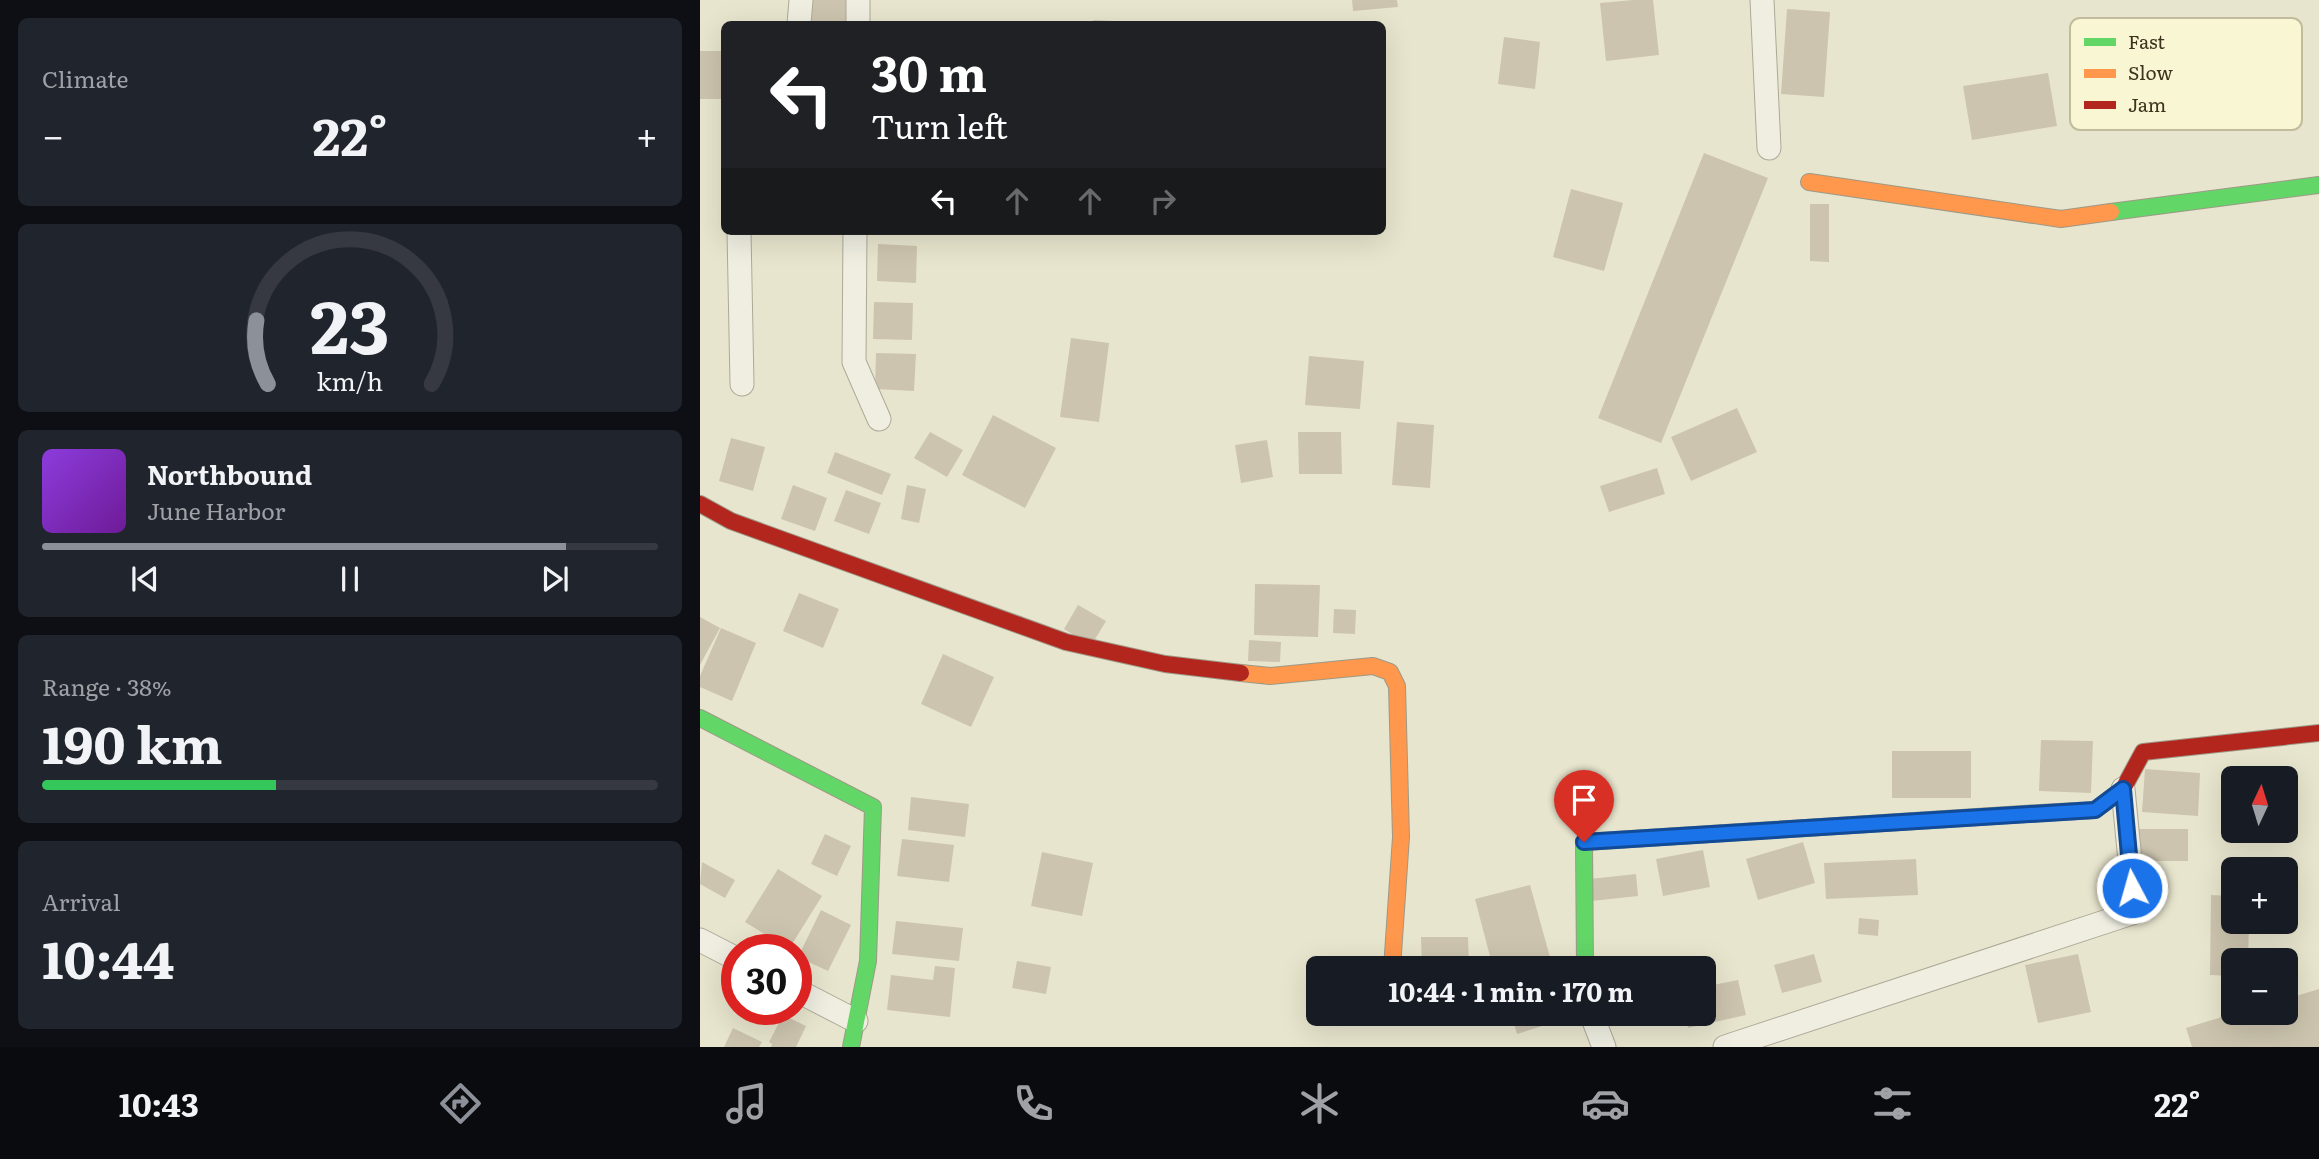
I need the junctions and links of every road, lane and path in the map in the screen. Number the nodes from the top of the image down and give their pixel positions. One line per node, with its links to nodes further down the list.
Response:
1 (801, 0): 4 (street)
2 (858, 0): 5 (street)
3 (1762, 0): 6 (street)
4 (799, 21)
5 (858, 21)
6 (1769, 148)
7 (1810, 182): 8 (street)
8 (2319, 185)
9 (739, 235): 11 (street)
10 (855, 235): 12 (street)
11 (742, 384)
12 (879, 419)
13 (700, 504): 19 (street)
14 (700, 718): 22 (street)
15 (2319, 733): 16 (street)
16 (2123, 789): 20 (street); 26 (street)
17 (700, 940): 18 (street)
18 (721, 951)
19 (1393, 956)
20 (1585, 956)
21 (812, 998): 22 (street)
22 (856, 1021): 24 (street)
23 (1596, 1026): 25 (street)
24 (851, 1047)
25 (1604, 1047)
26 (1725, 1047)

